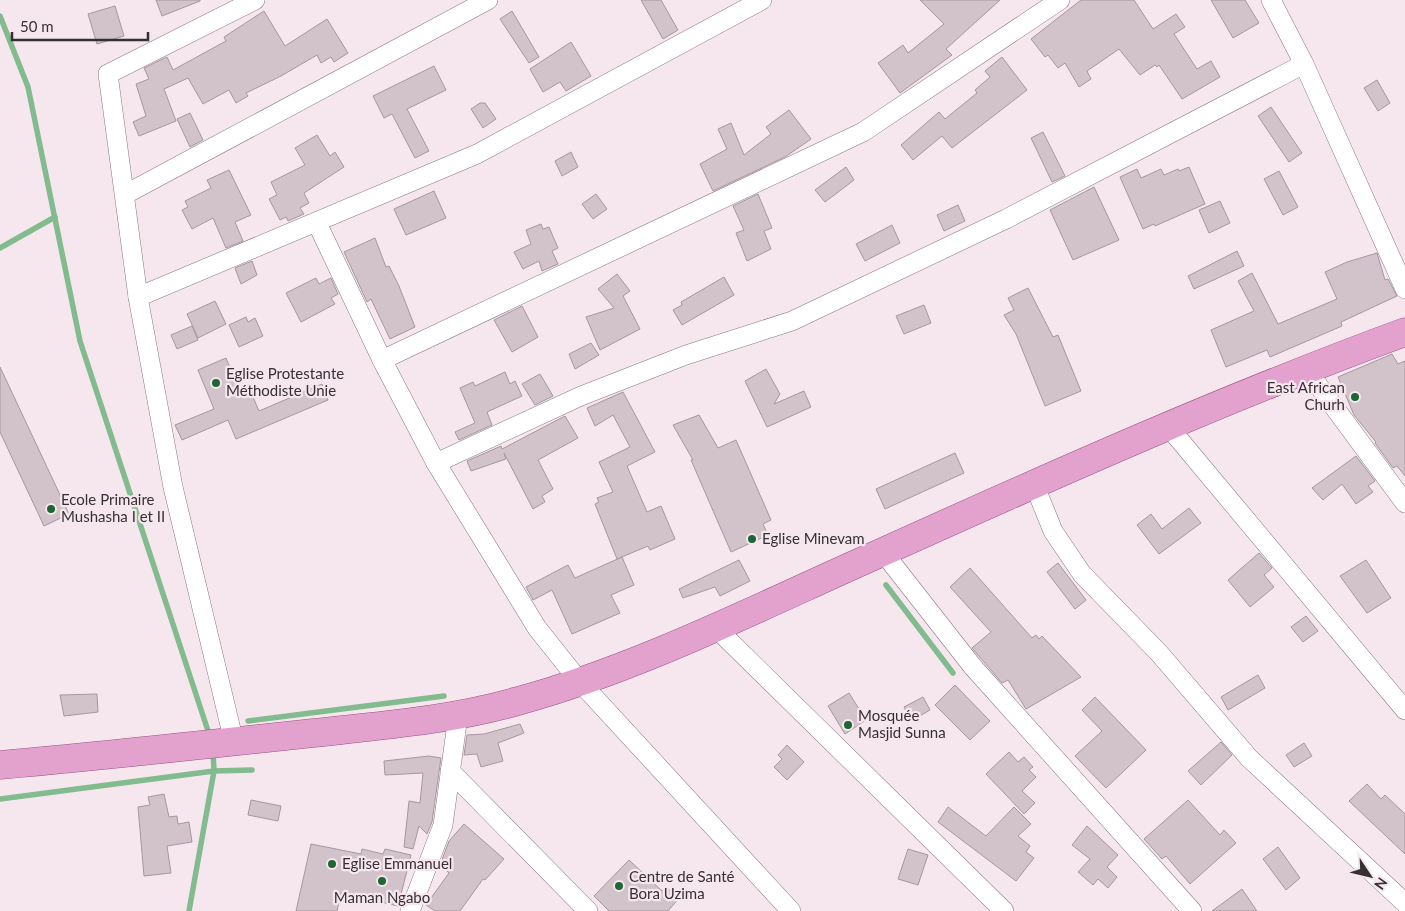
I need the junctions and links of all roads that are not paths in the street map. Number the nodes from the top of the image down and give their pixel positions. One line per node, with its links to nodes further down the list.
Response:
1 (255, 0): 7 (street)
2 (488, 0): 7 (street)
3 (762, 0): 8 (street)
4 (1060, 0): 12 (street)
5 (1271, 0): 6 (street)
6 (1304, 64): 9 (street); 15 (street)
7 (126, 194): 10 (street)
8 (317, 223): 10 (street); 12 (street)
9 (1405, 289)
10 (138, 296): 23 (street)
11 (1405, 332): 13 (main road)
12 (382, 360): 15 (street)
13 (1306, 369): 14 (main road); 17 (street)
14 (1167, 425): 16 (main road); 21 (street)
15 (436, 463): 20 (street)
16 (1034, 484): 18 (main road); 26 (street)
17 (1405, 502)
18 (882, 552): 19 (main road); 31 (street)
19 (715, 627): 20 (main road); 30 (street)
20 (580, 682): 22 (main road); 29 (street)
21 (1405, 710)
22 (458, 716): 23 (main road); 25 (street)
23 (234, 742): 24 (main road)
24 (0, 765)
25 (450, 771): 27 (street); 28 (street)
26 (1405, 903)
27 (410, 911)
28 (588, 911)
29 (791, 911)
30 (1004, 911)
31 (1192, 911)

